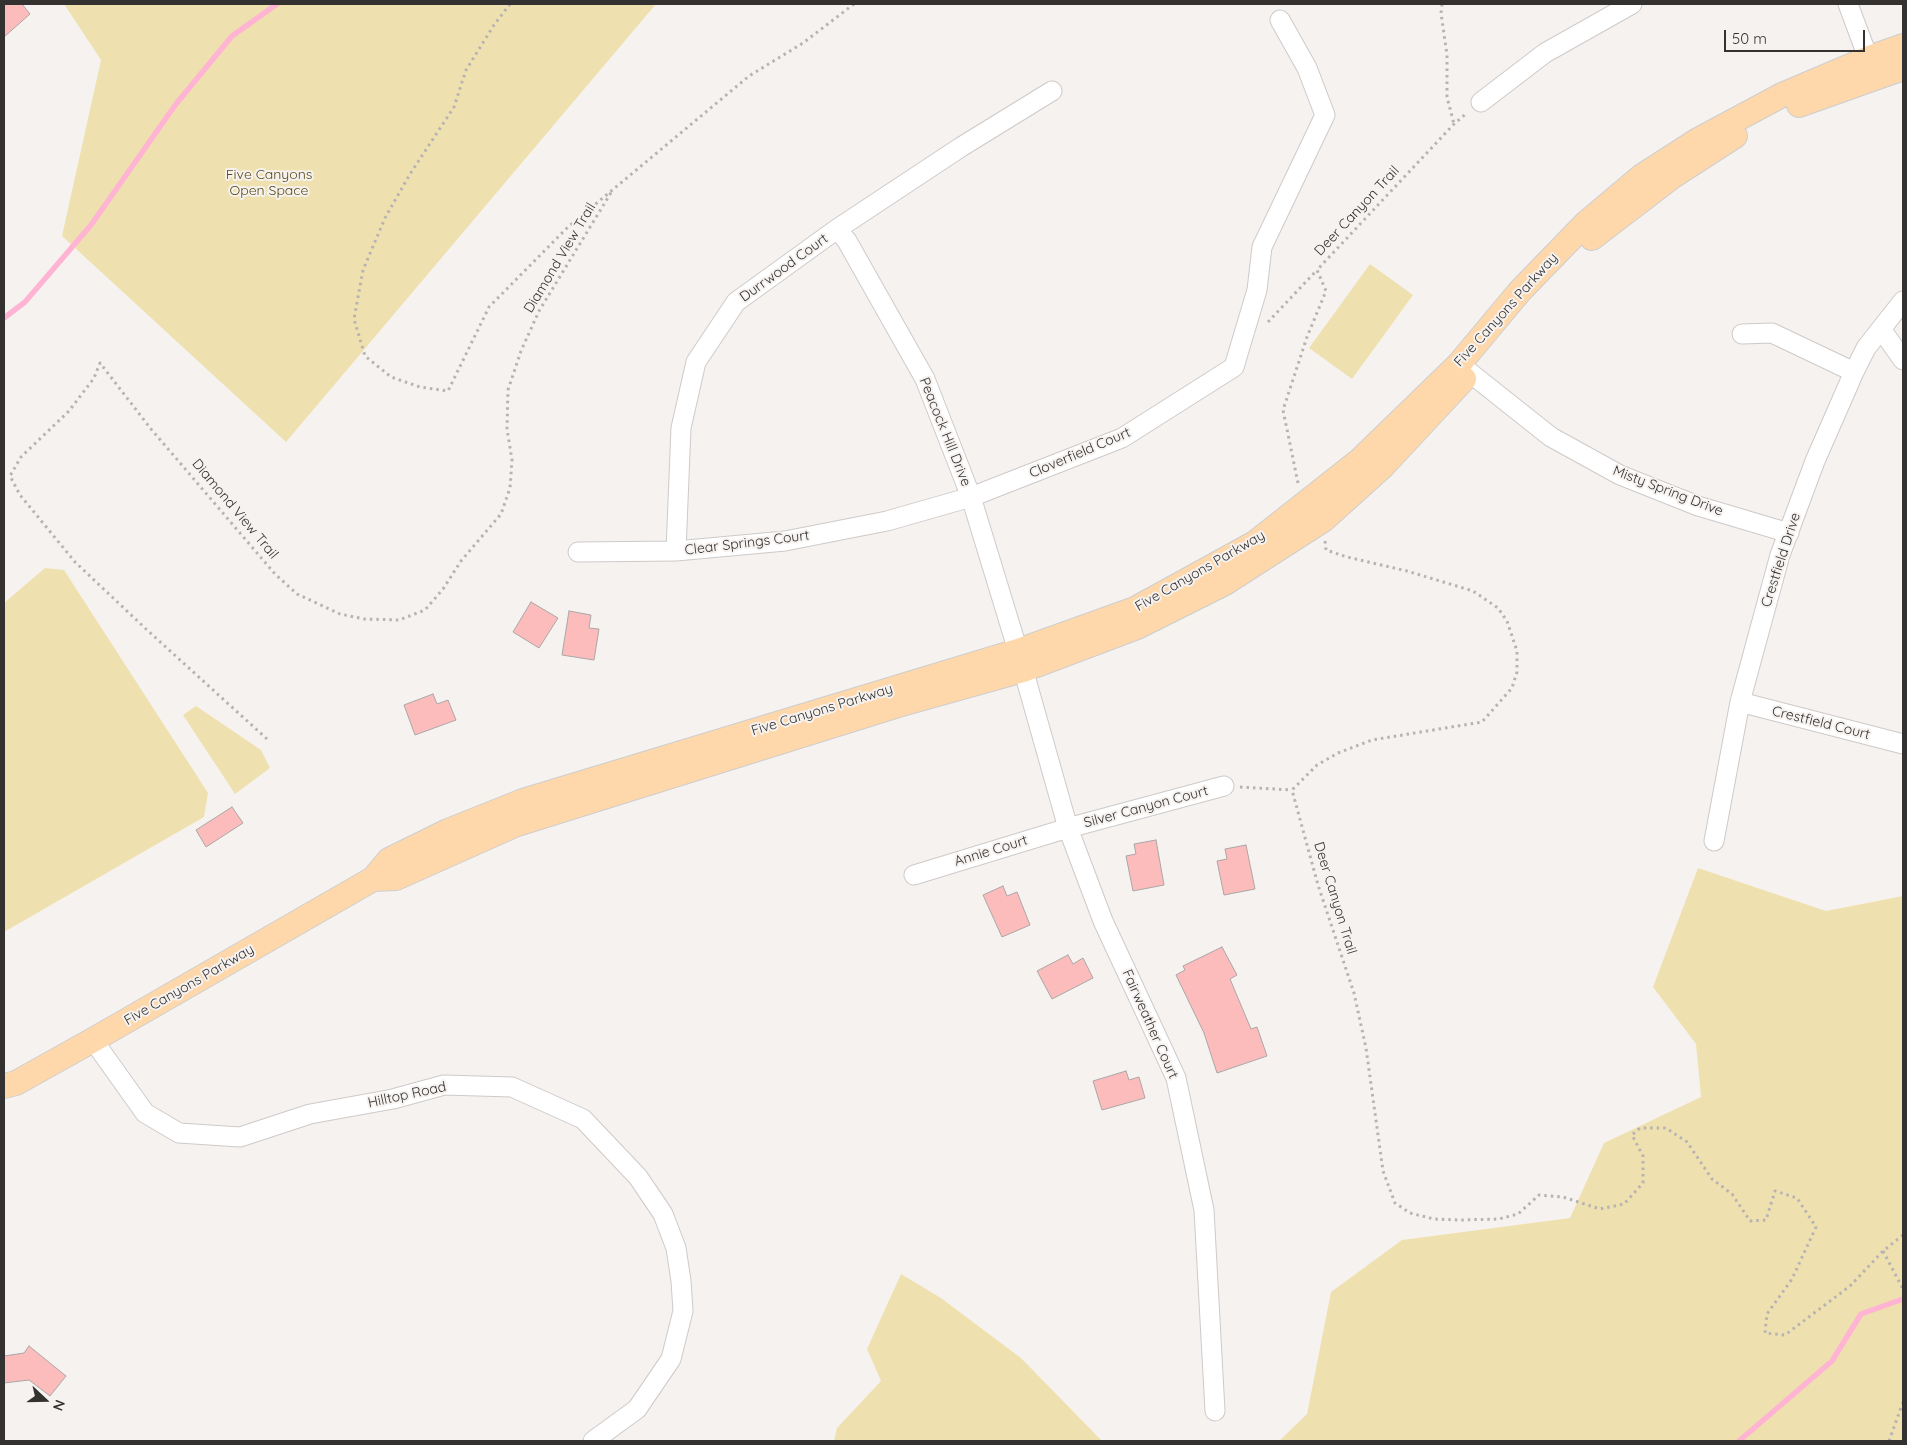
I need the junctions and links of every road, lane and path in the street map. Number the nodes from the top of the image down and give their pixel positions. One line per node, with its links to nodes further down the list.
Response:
1 (510, 4): 13 (path, Diamond View Trail)
2 (854, 4): 13 (path, Diamond View Trail)
3 (1442, 4): 12 (path)
4 (1632, 4): 11 (street)
5 (1848, 4): 8 (street)
6 (1280, 20): 23 (street, Cloverfield Court)
7 (1903, 46): 8 (main road, Five Canyons Parkway)
8 (1872, 68): 9 (main road, Five Canyons Parkway); 21 (main road, Five Canyons Parkway)
9 (1903, 68)
10 (1052, 91): 14 (street, Durrwood Court)
11 (1481, 102): 12 (path, Deer Canyon Trail)
12 (1454, 124): 15 (path, Deer Canyon Trail)
13 (612, 191): 31 (path, Diamond View Trail)
14 (837, 229): 23 (street, Peacock Hill Drive); 27 (street, Durrwood Court)
15 (1317, 270): 17 (path); 24 (path, Deer Canyon Trail)
16 (1903, 301): 18 (street, Crestfield Drive)
17 (1267, 323)
18 (1880, 329): 20 (street); 22 (street, Crestfield Drive)
19 (1742, 334): 22 (street)
20 (1903, 360)
21 (1464, 368): 24 (main road, Five Canyons Parkway); 25 (main road, Five Canyons Parkway); 26 (street, Misty Spring Drive)
22 (1854, 372): 26 (street, Crestfield Drive)
23 (971, 497): 27 (street, Clear Springs Court); 29 (street, Peacock Hill Drive)
24 (1309, 500): 29 (main road, Five Canyons Parkway)
25 (1323, 520): 29 (main road, Five Canyons Parkway); 34 (path)
26 (1789, 532): 30 (street, Crestfield Drive)
27 (676, 551): 28 (street, Clear Springs Court)
28 (578, 552)
29 (1020, 661): 35 (street, Fairweather Court); 38 (main road, Five Canyons Parkway)
30 (1740, 702): 32 (street, Crestfield Court); 36 (street, Crestfield Drive)
31 (267, 739)
32 (1903, 744)
33 (1224, 786): 34 (path); 35 (street, Silver Canyon Court)
34 (1292, 790): 41 (path, Deer Canyon Trail)
35 (1068, 828): 37 (street, Annie Court); 44 (street, Fairweather Court)
36 (1714, 841)
37 (914, 875)
38 (93, 1040): 39 (main road, Five Canyons Parkway); 45 (street, Hilltop Road)
39 (4, 1086)
40 (1903, 1236): 41 (path)
41 (1883, 1251): 42 (path)
42 (1903, 1289)
43 (1903, 1402): 46 (path)
44 (1215, 1411)
45 (593, 1441)
46 (1889, 1441)

